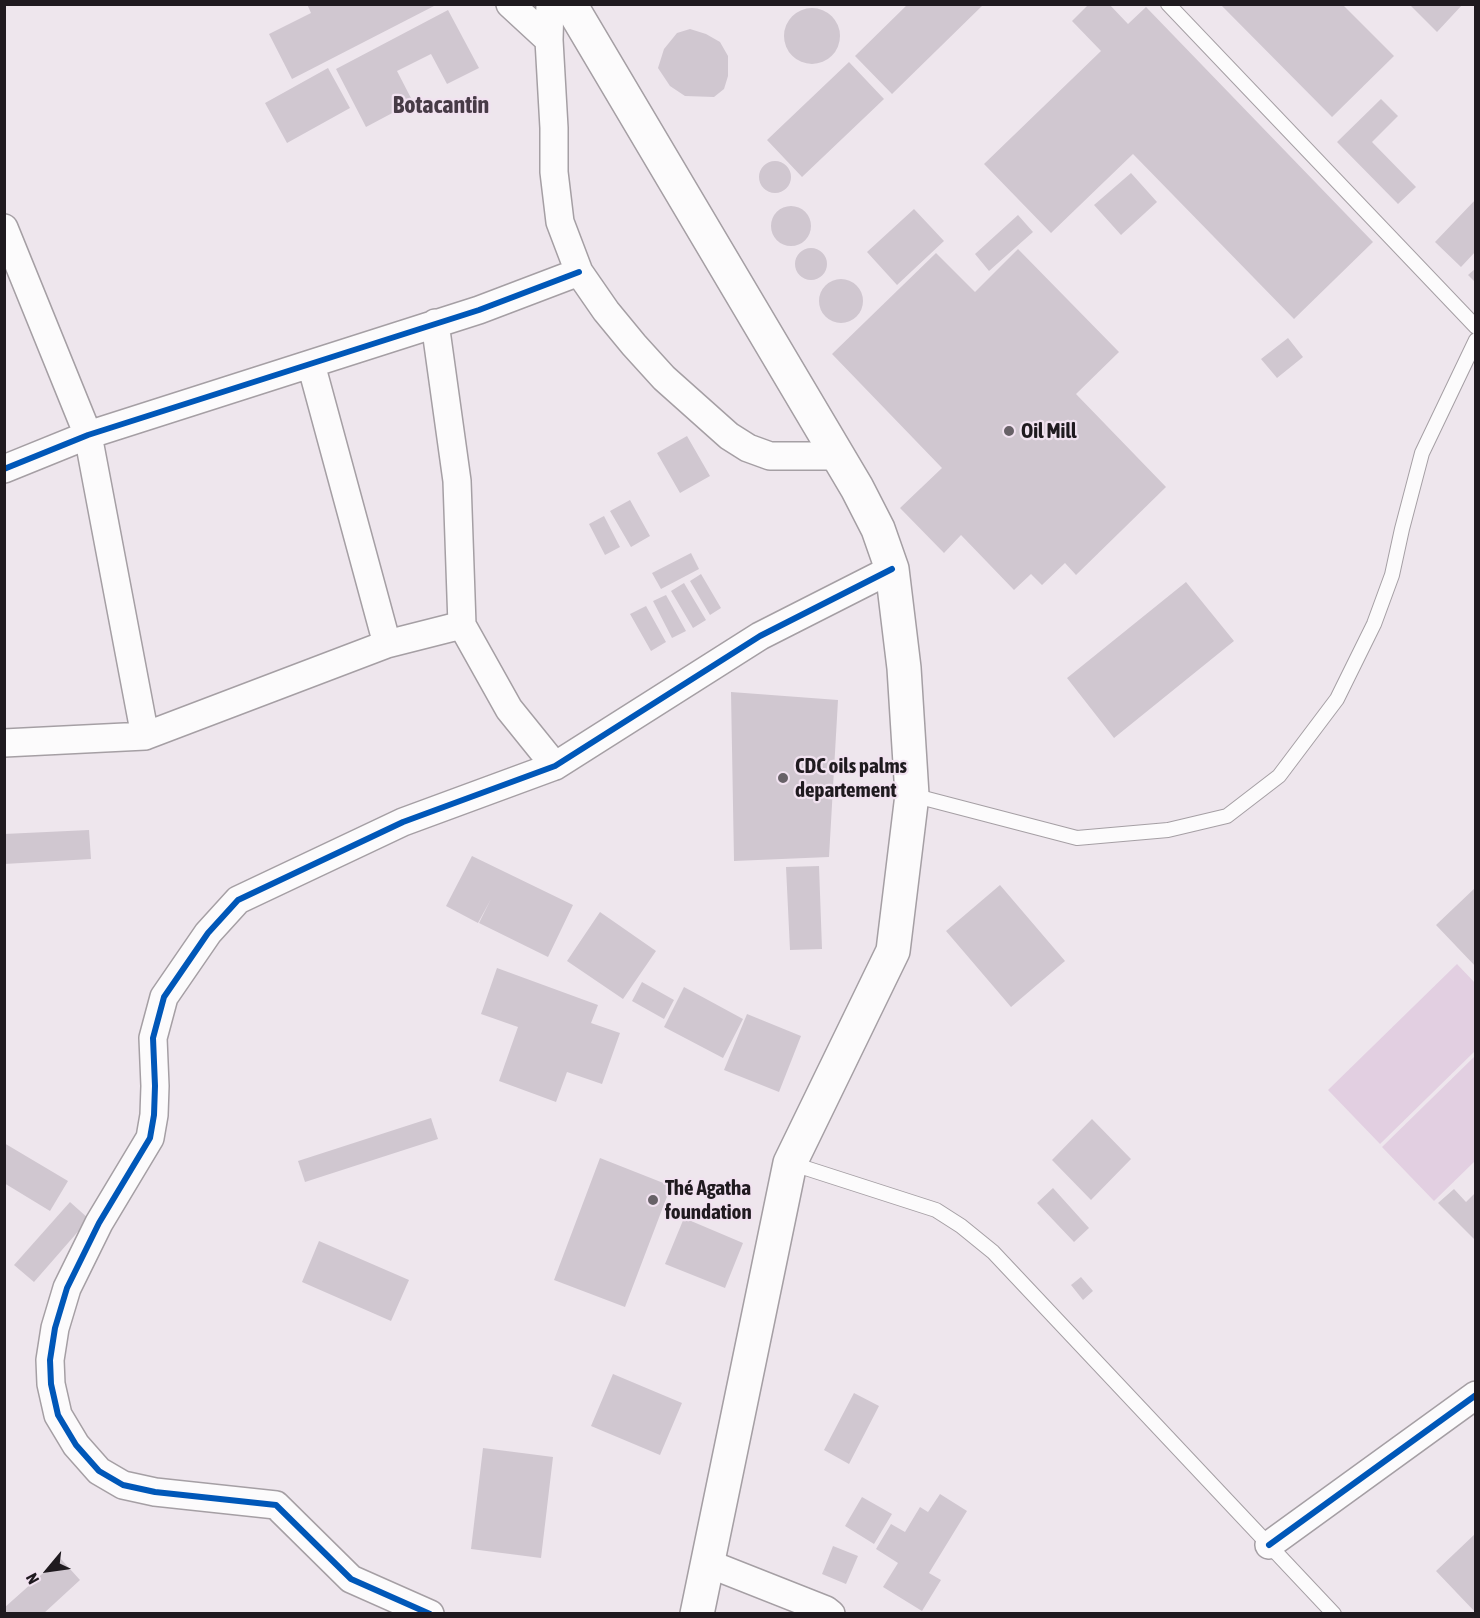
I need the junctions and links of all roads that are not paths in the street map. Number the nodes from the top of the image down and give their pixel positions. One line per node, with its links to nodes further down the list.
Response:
1 (510, 4): 4 (street)
2 (1168, 4): 8 (lane)
3 (570, 8): 4 (street); 12 (highway)
4 (549, 40): 6 (street)
5 (4, 228): 11 (street)
6 (579, 272): 7 (street); 12 (street)
7 (435, 323): 10 (street); 15 (street)
8 (1476, 327)
9 (1476, 340): 20 (lane)
10 (311, 364): 11 (street); 16 (street)
11 (88, 435): 13 (street); 17 (street)
12 (837, 456): 14 (highway)
13 (4, 469)
14 (892, 569): 19 (street); 20 (highway)
15 (462, 624): 16 (street); 19 (street)
16 (387, 644): 17 (street)
17 (145, 736): 18 (street)
18 (4, 743)
19 (555, 766): 25 (street)
20 (912, 795): 21 (highway)
21 (790, 1163): 23 (lane); 24 (highway)
22 (1476, 1395): 23 (street)
23 (1269, 1545): 28 (lane)
24 (707, 1563): 26 (highway); 27 (street)
25 (430, 1614)
26 (698, 1614)
27 (831, 1614)
28 (1334, 1614)

